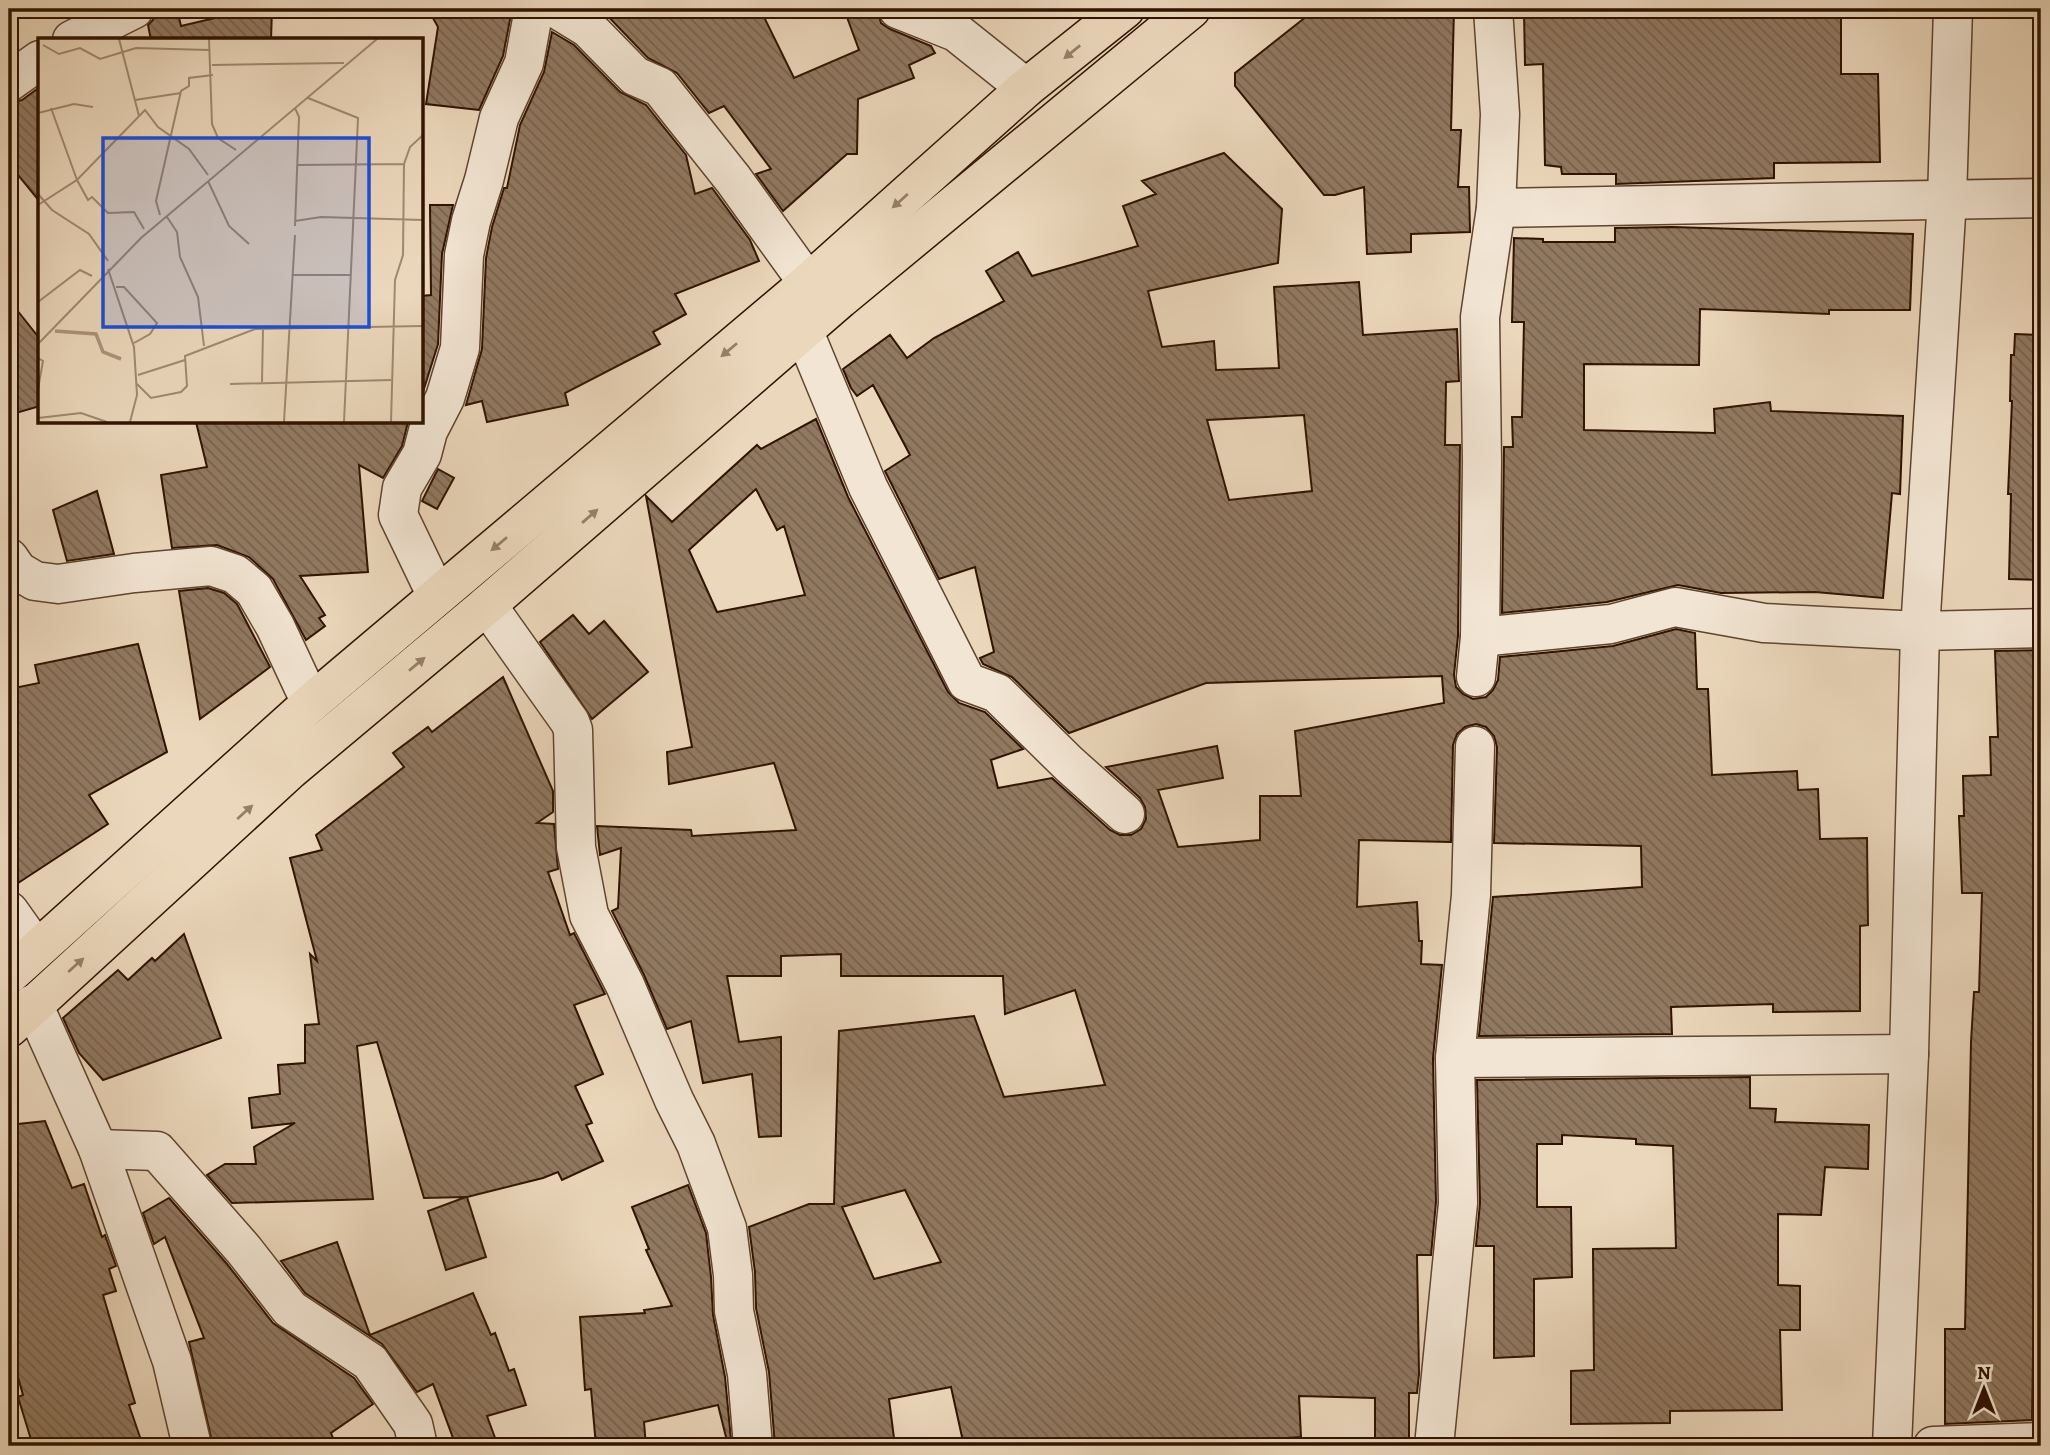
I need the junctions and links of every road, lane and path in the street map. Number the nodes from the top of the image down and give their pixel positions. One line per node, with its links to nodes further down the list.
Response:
1 (134, 9): 9 (street)
2 (534, 9): 19 (street)
3 (556, 9): 16 (street)
4 (898, 9): 12 (street)
5 (1125, 9): 12 (highway, one-way to 12)
6 (1191, 9): 17 (highway)
7 (1493, 9): 15 (street)
8 (1953, 9): 14 (street)
9 (76, 38)
10 (38, 61): 11 (street)
11 (9, 82)
12 (1026, 88): 16 (highway, one-way to 16)
13 (2041, 198): 14 (street)
14 (1947, 199): 15 (street); 22 (street)
15 (1496, 208): 23 (street)
16 (808, 283): 19 (highway, one-way to 19)
17 (804, 332): 20 (highway, one-way to 17); 27 (street)
18 (9, 558): 25 (street)
19 (437, 596): 25 (highway)
20 (487, 606): 31 (highway, one-way to 20); 38 (street)
21 (2041, 628): 22 (street)
22 (1920, 631): 23 (street); 32 (street)
23 (1480, 637): 24 (street)
24 (1476, 677)
25 (311, 703): 29 (highway)
26 (1475, 746): 33 (street)
27 (1125, 814)
28 (9, 911): 29 (street)
29 (36, 949): 30 (highway)
30 (9, 975)
31 (21, 1016): 34 (street)
32 (1909, 1054): 33 (street); 40 (street)
33 (1455, 1058): 39 (street)
34 (98, 1149): 36 (street); 37 (street)
35 (2041, 1442): 41 (street)
36 (192, 1446)
37 (418, 1446)
38 (753, 1446)
39 (1434, 1446)
40 (1892, 1446)
41 (1933, 1446)

